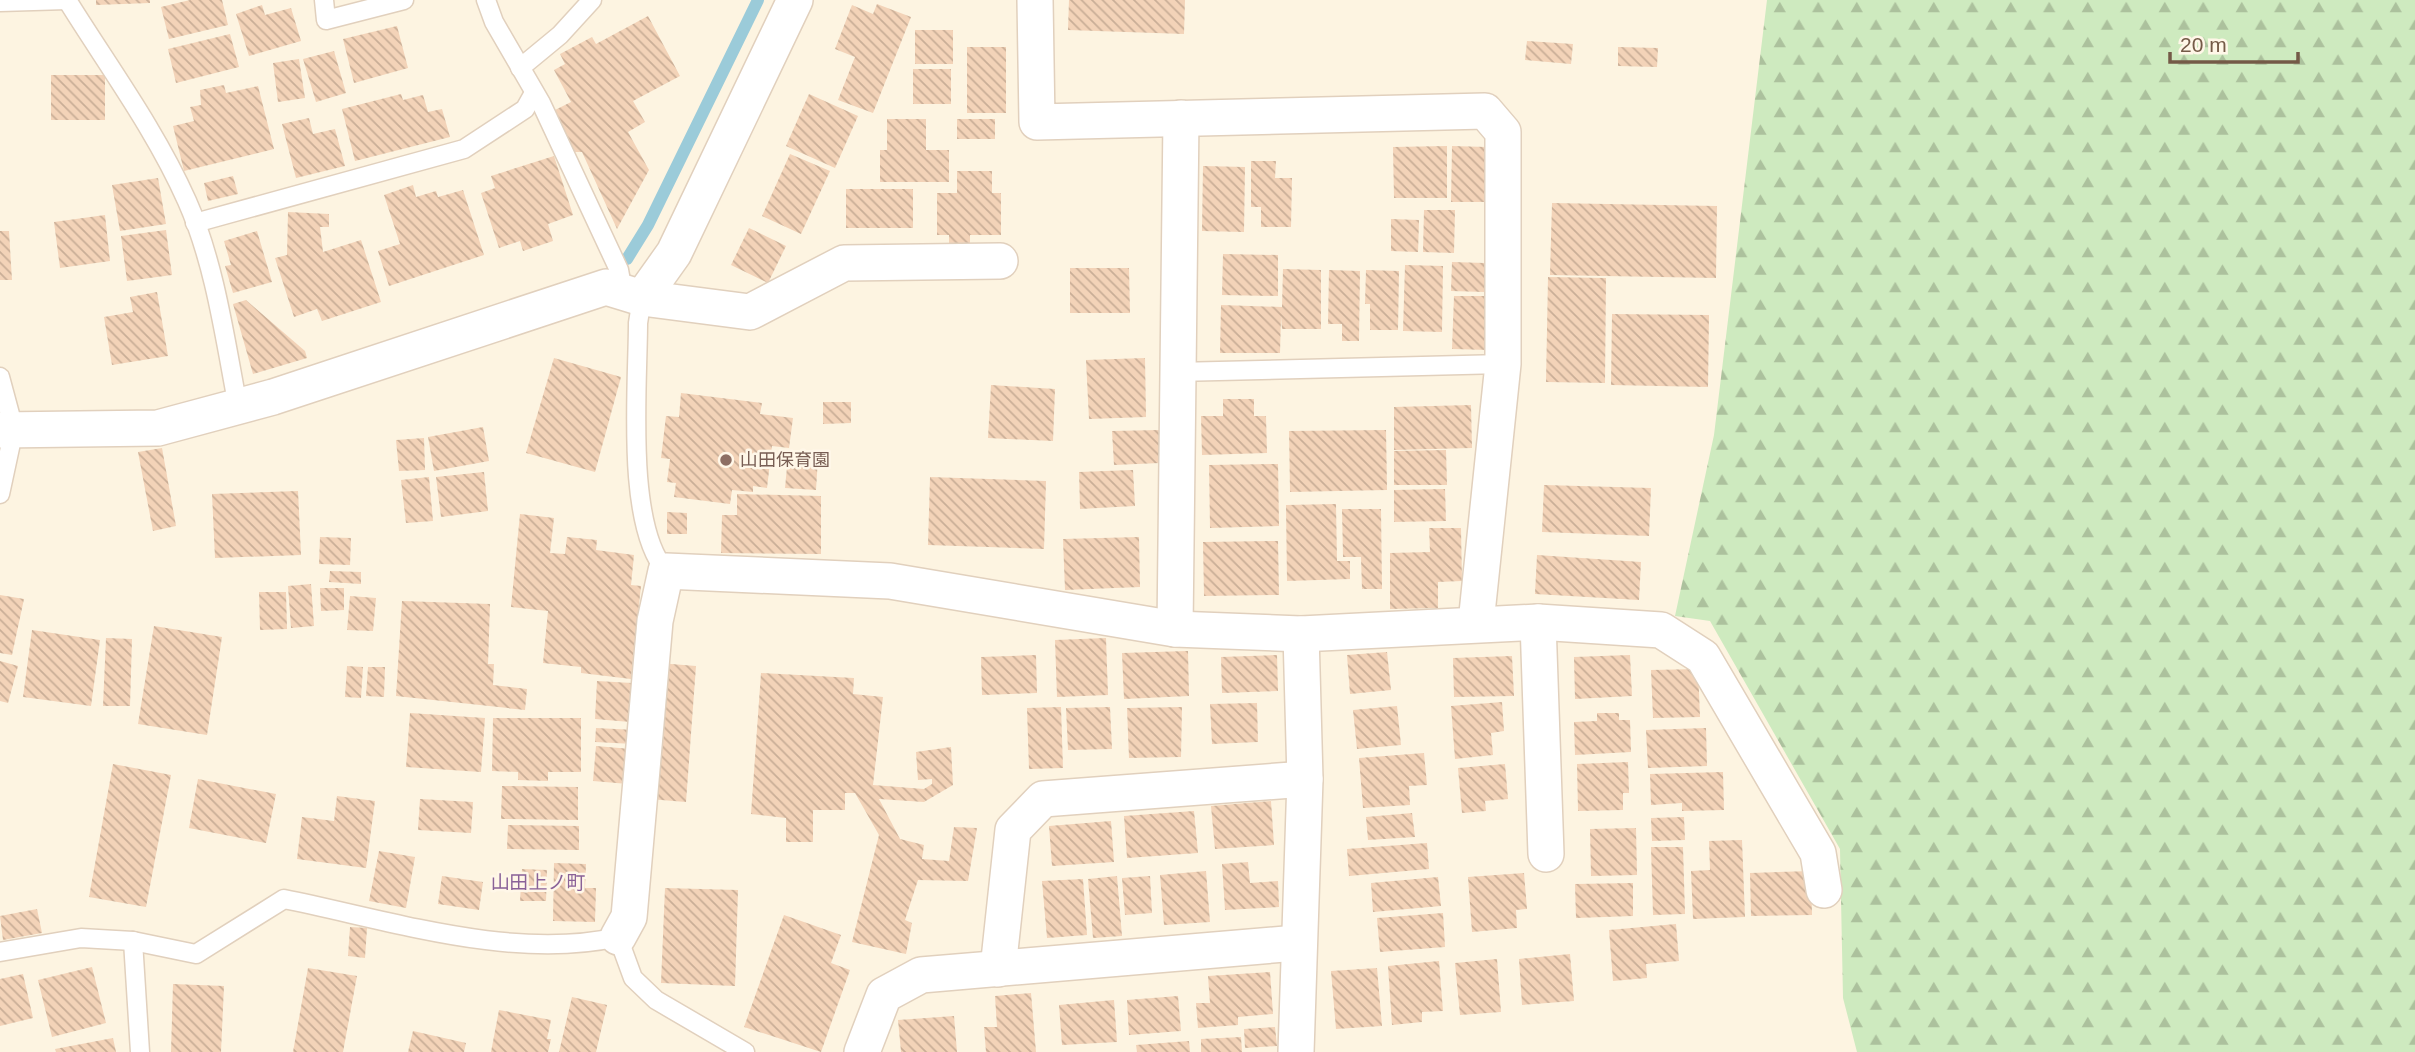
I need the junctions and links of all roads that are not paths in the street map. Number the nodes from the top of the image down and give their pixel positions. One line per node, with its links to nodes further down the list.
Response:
1 (67, 0): 8 (lane); 12 (lane)
2 (324, 0): 3 (lane)
3 (404, 0)
4 (486, 0): 9 (lane)
5 (592, 0): 9 (lane)
6 (795, 0): 14 (street)
7 (1035, 0): 11 (street)
8 (0, 2)
9 (520, 68): 10 (lane)
10 (534, 93): 12 (lane); 14 (lane)
11 (1181, 118): 15 (street); 16 (street)
12 (195, 223): 18 (lane)
13 (1000, 261): 14 (street)
14 (633, 295): 18 (street); 21 (lane)
15 (1503, 364): 16 (lane); 23 (street)
16 (1176, 372): 24 (street)
17 (0, 377): 19 (lane)
18 (238, 407): 19 (street)
19 (7, 430): 20 (lane)
20 (0, 494)
21 (666, 571): 24 (street); 29 (street)
22 (1538, 622): 23 (street); 27 (street); 28 (street)
23 (1476, 623): 25 (street)
24 (1175, 629): 25 (street)
25 (1301, 634): 26 (street)
26 (1305, 779): 31 (street); 33 (street)
27 (1546, 855)
28 (1824, 890)
29 (618, 937): 30 (lane); 35 (lane)
30 (133, 941): 32 (lane); 34 (lane)
31 (1297, 943): 33 (street); 37 (street)
32 (0, 952)
33 (998, 969): 36 (street)
34 (140, 1052)
35 (746, 1052)
36 (862, 1052)
37 (1296, 1052)

